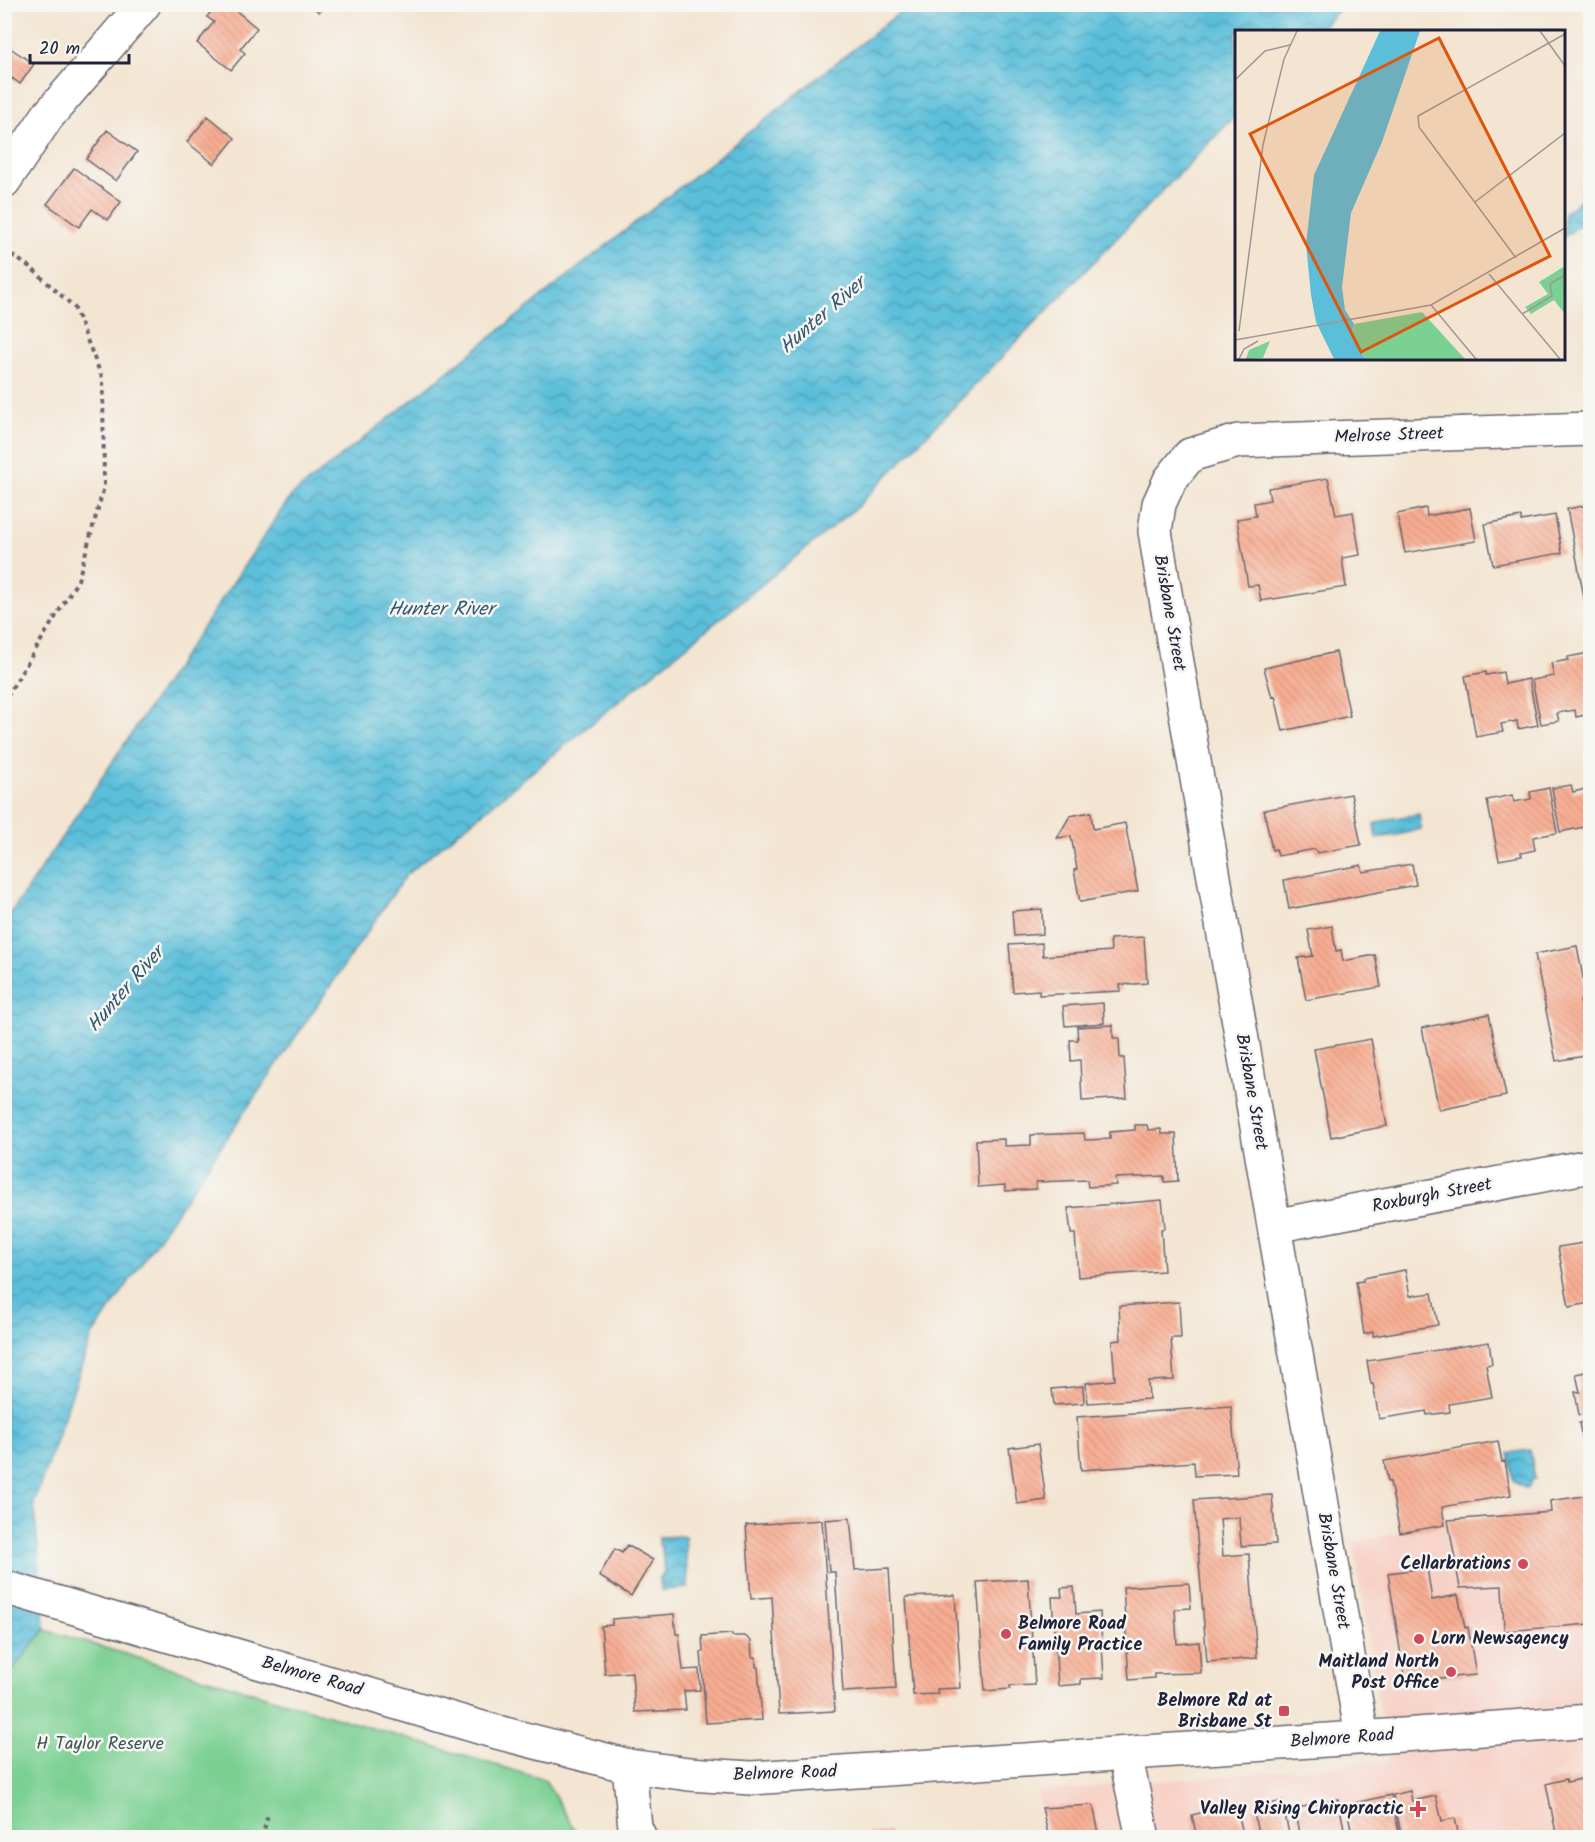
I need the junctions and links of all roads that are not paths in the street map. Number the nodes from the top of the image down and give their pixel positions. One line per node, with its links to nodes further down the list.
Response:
1 (144, 4): 2 (street)
2 (4, 181)
3 (1590, 429): 4 (street, Melrose Street)
4 (1190, 455): 6 (street, Brisbane Street)
5 (1590, 1166): 6 (street, Roxburgh Street)
6 (1274, 1226): 9 (street, Brisbane Street)
7 (4, 1587): 11 (street, Belmore Road)
8 (1590, 1721): 9 (street, Belmore Road)
9 (1362, 1737): 10 (street, Belmore Road)
10 (1125, 1754): 11 (street, Belmore Road); 13 (street)
11 (629, 1766): 12 (street)
12 (640, 1838)
13 (1143, 1838)

